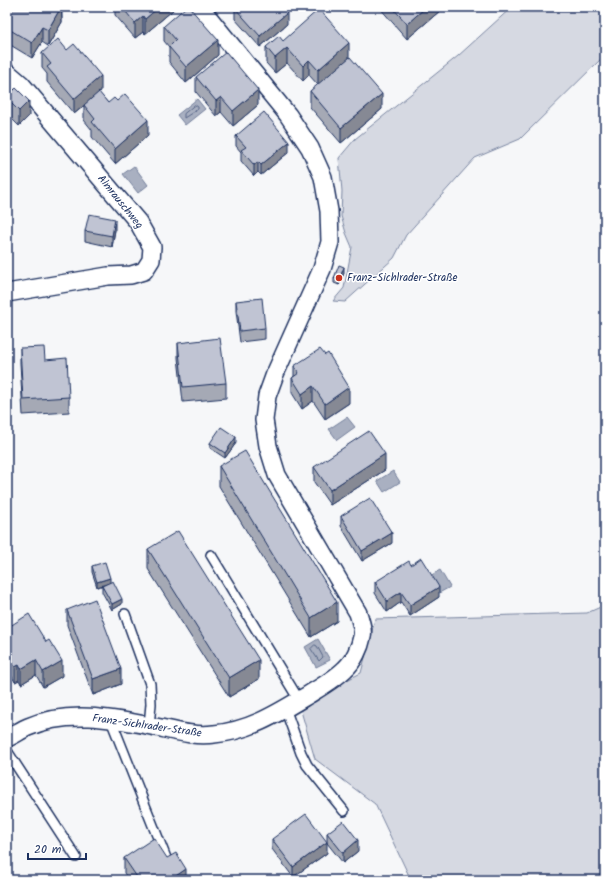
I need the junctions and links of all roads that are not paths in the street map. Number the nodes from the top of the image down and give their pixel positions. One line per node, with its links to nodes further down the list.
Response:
1 (200, 7): 6 (street, Franz-Sichlrader-Straße)
2 (7, 72): 3 (street, Almrauschweg)
3 (7, 293)
4 (211, 555): 6 (lane)
5 (125, 614): 8 (lane)
6 (292, 704): 8 (street, Franz-Sichlrader-Straße); 11 (lane)
7 (111, 720): 8 (street, Franz-Sichlrader-Straße); 9 (street, Franz-Sichlrader-Straße); 13 (lane)
8 (149, 726)
9 (7, 738)
10 (7, 751): 12 (lane)
11 (344, 811)
12 (76, 857)
13 (166, 858)

